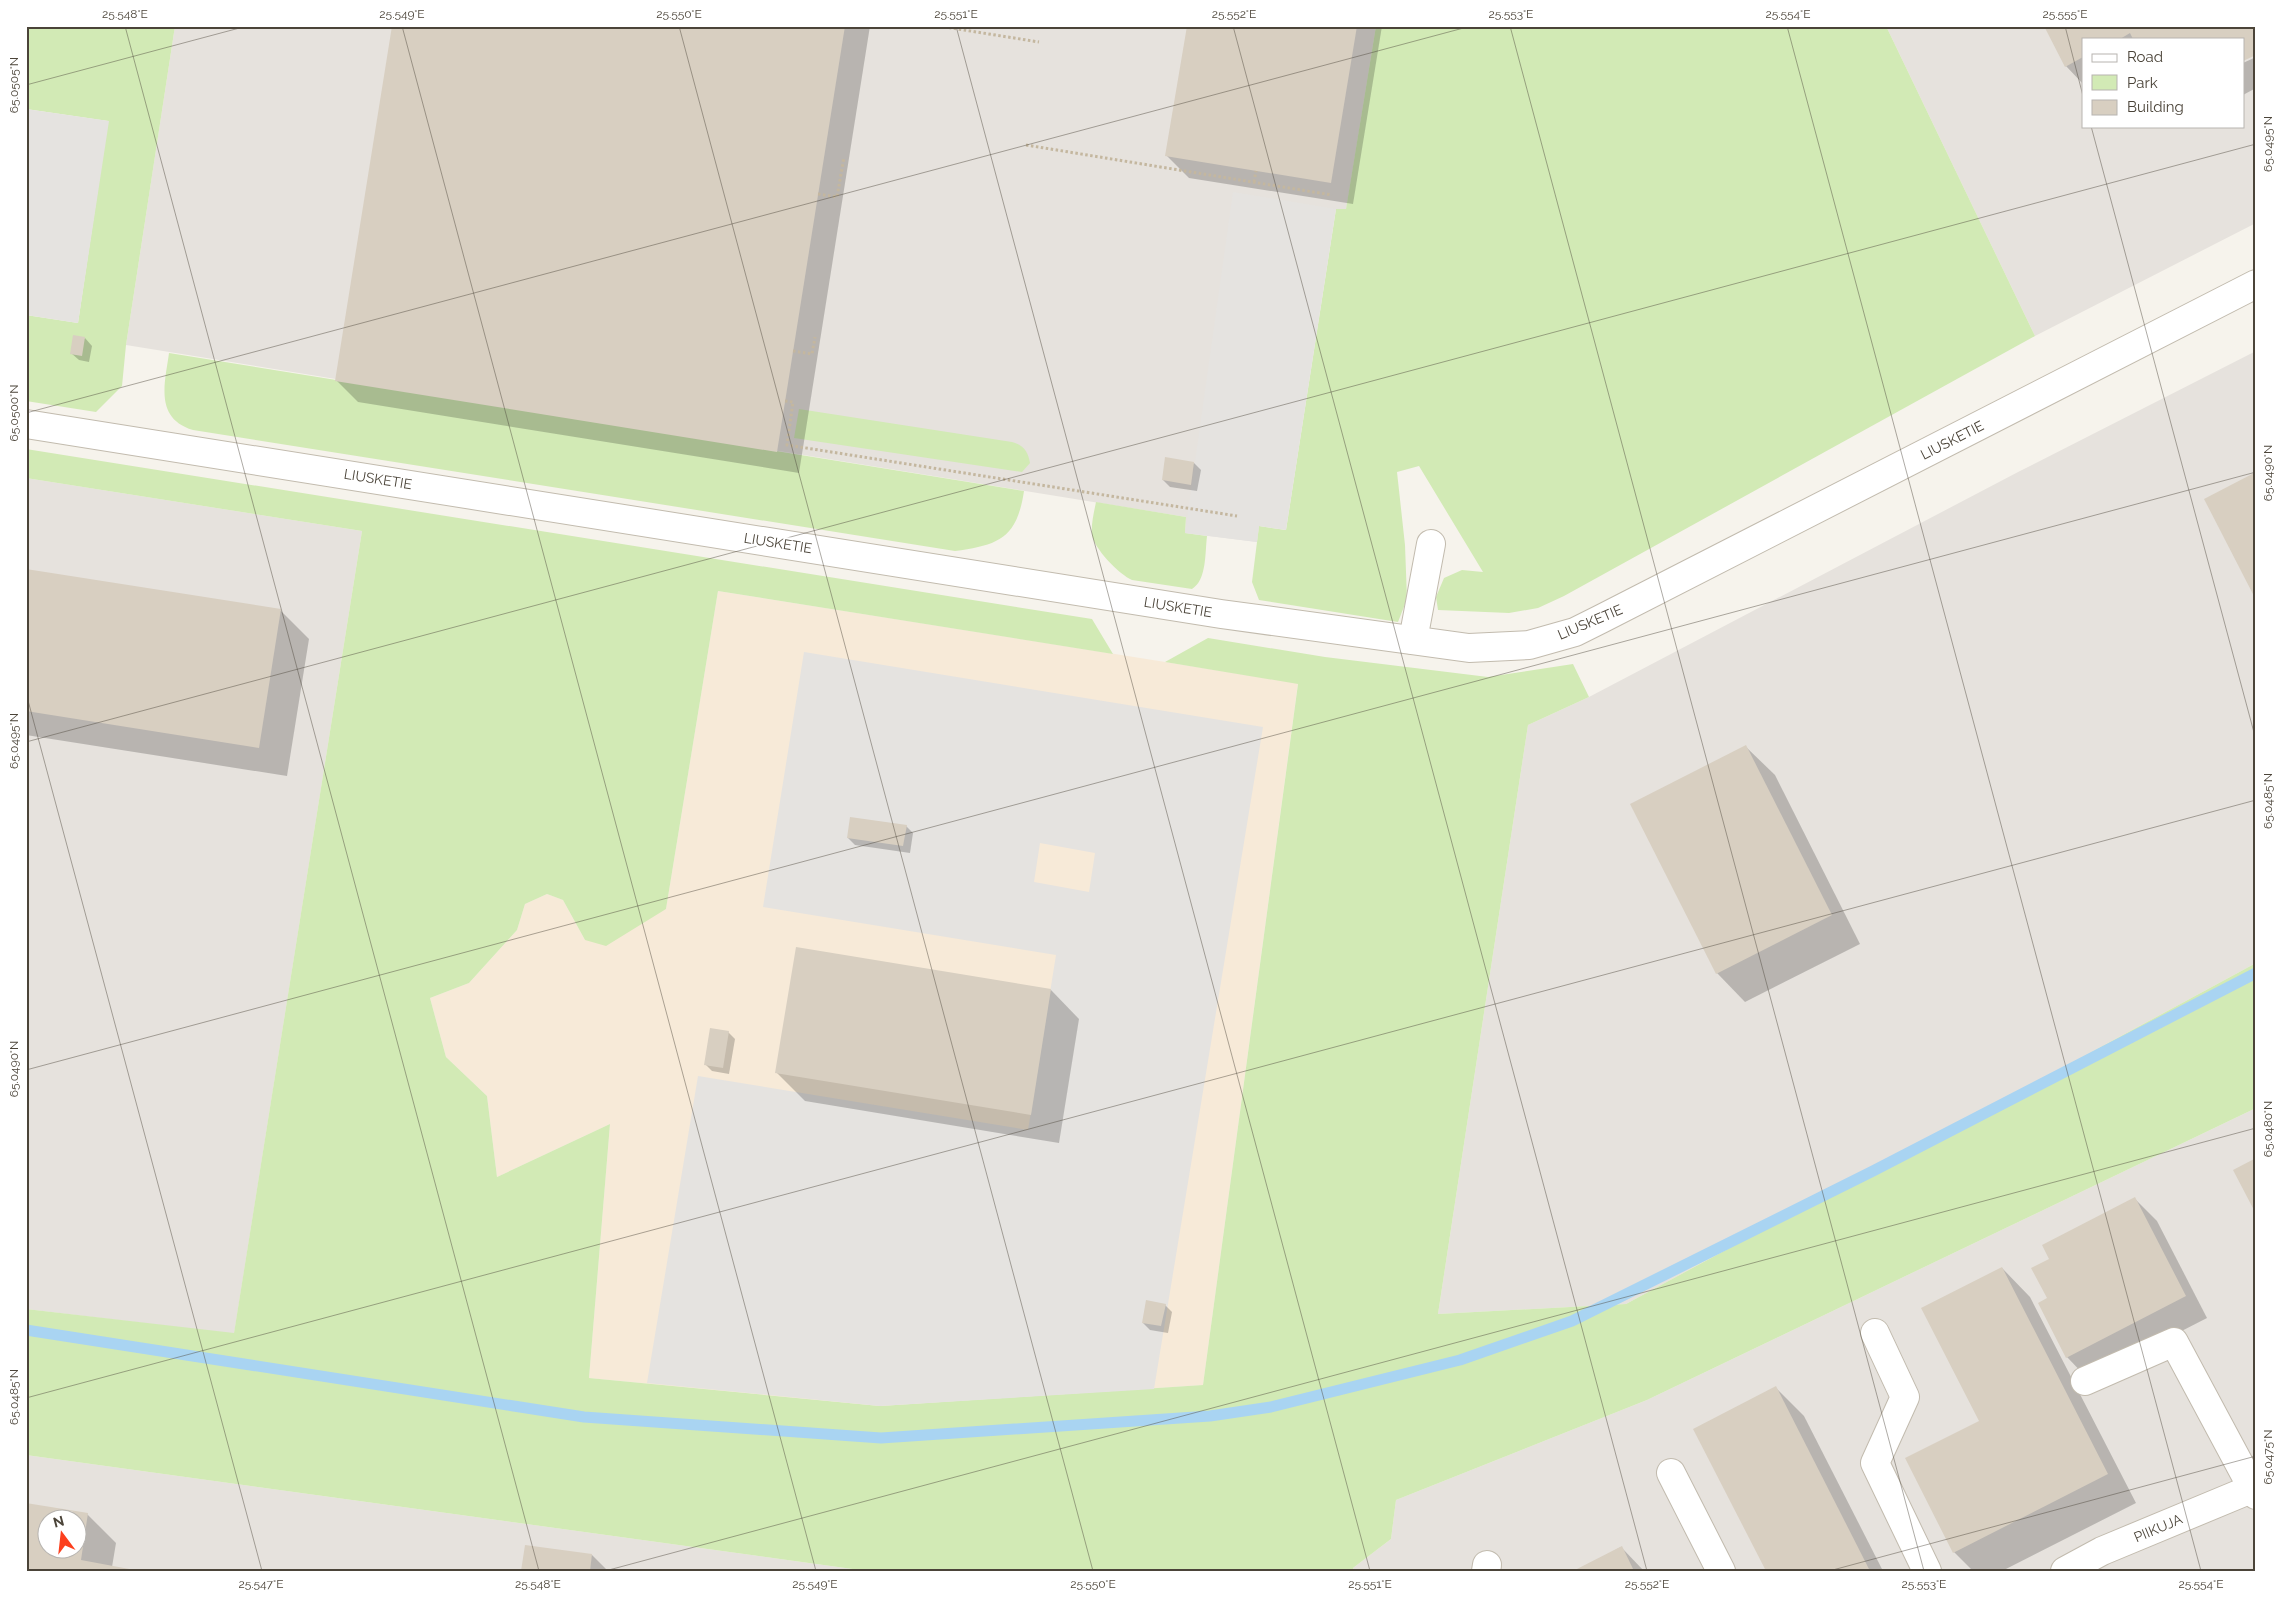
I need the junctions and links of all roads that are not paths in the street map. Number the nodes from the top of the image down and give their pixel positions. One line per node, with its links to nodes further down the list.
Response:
1 (2256, 284): 4 (street, LIUSKETIE)
2 (26, 424): 4 (street, LIUSKETIE)
3 (1431, 544): 4 (street)
4 (1413, 640)
5 (1875, 1334): 11 (street)
6 (2085, 1381): 8 (street)
7 (1671, 1473): 10 (street)
8 (2255, 1490): 9 (street, PIIKUJA)
9 (2107, 1561): 12 (street, PIIKUJA)
10 (1720, 1571)
11 (1926, 1571)
12 (2064, 1571)

